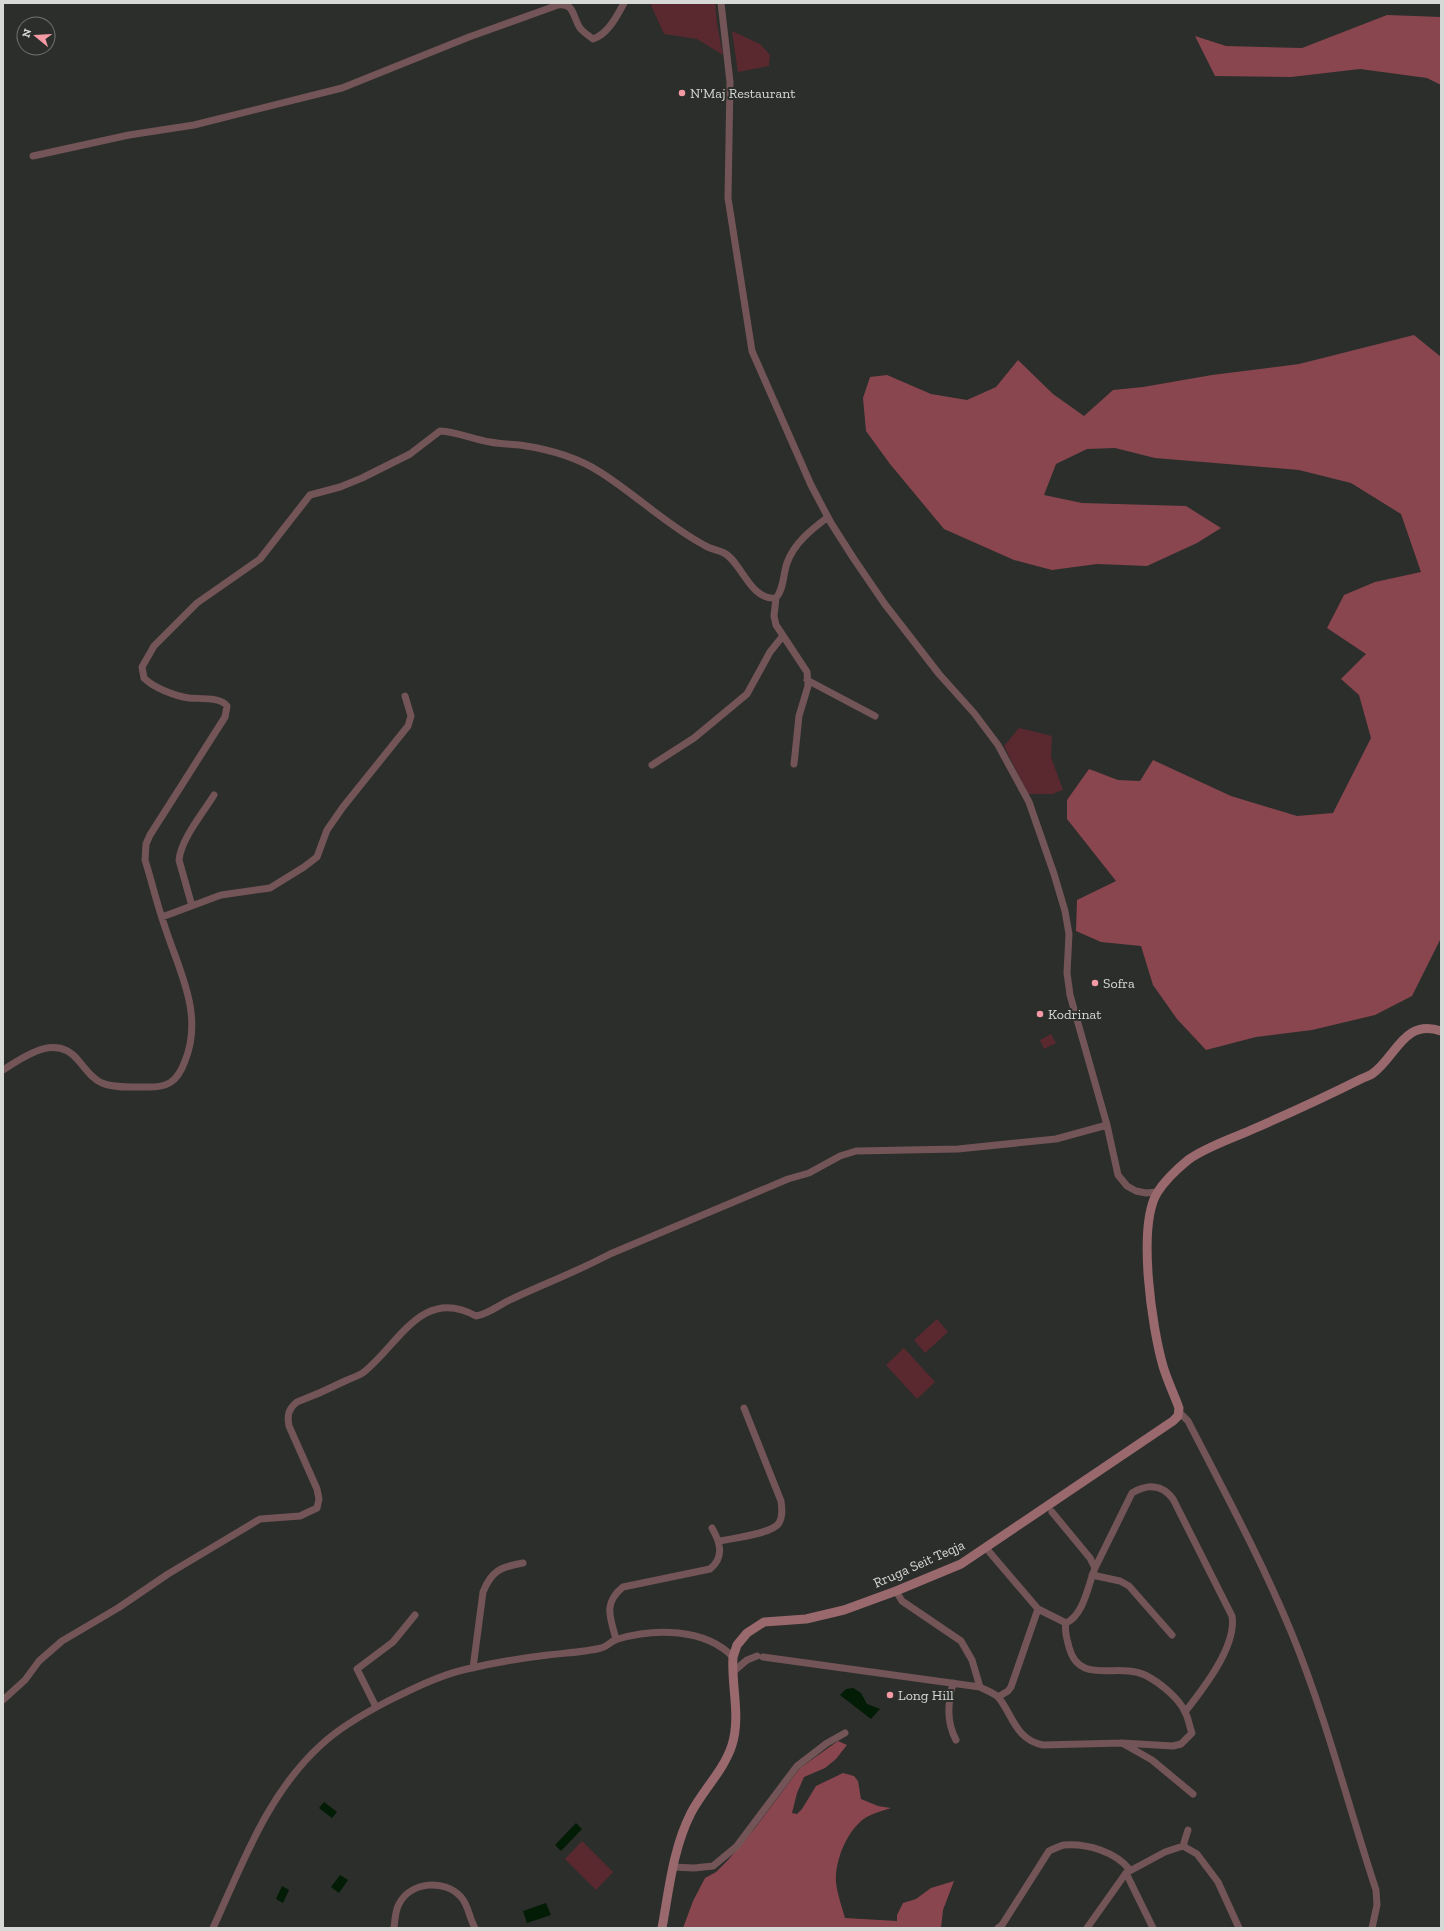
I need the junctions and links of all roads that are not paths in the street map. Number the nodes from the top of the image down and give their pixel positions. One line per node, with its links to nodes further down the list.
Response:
1 (624, 3): 3 (street)
2 (721, 3): 4 (street)
3 (33, 156)
4 (828, 517): 5 (street); 17 (street)
5 (776, 598): 6 (street); 14 (street)
6 (782, 637): 7 (street); 11 (street)
7 (807, 680): 9 (street); 10 (street)
8 (405, 696): 13 (street)
9 (875, 716)
10 (794, 764)
11 (652, 765)
12 (214, 795): 13 (street)
13 (192, 906): 14 (street)
14 (162, 917): 16 (street)
15 (1441, 1031): 18 (main road)
16 (3, 1070)
17 (1107, 1125): 18 (street); 39 (street)
18 (1157, 1192): 20 (main road)
19 (744, 1408): 23 (street)
20 (1179, 1412): 24 (main road, Rruga Seit Teqja); 58 (street)
21 (1052, 1512): 26 (street)
22 (712, 1528): 23 (street)
23 (720, 1541): 32 (street)
24 (986, 1548): 27 (main road, Rruga Seit Teqja); 28 (street)
25 (523, 1563): 34 (street)
26 (1093, 1571): 30 (street); 31 (street); 41 (street)
27 (896, 1591): 33 (main road, Rruga Seit Teqja); 37 (street)
28 (1038, 1609): 30 (street); 38 (street)
29 (415, 1615): 40 (street)
30 (1066, 1622): 41 (street)
31 (1172, 1635)
32 (616, 1639): 33 (street); 34 (street)
33 (733, 1656): 35 (main road)
34 (473, 1668): 40 (street)
35 (734, 1671): 36 (street); 48 (main road)
36 (953, 1683): 37 (street); 43 (street)
37 (980, 1686): 38 (street)
38 (998, 1696): 44 (street)
39 (3, 1700)
40 (376, 1707): 50 (street)
41 (1185, 1712): 44 (street)
42 (845, 1733): 48 (street)
43 (956, 1740)
44 (1122, 1743): 45 (street)
45 (1193, 1794)
46 (1188, 1830): 47 (street)
47 (1183, 1846): 49 (street); 57 (street)
48 (673, 1867): 53 (main road)
49 (1128, 1872): 54 (street); 55 (street); 56 (street)
50 (213, 1928)
51 (394, 1928): 52 (street)
52 (475, 1928)
53 (662, 1928)
54 (998, 1928)
55 (1087, 1928)
56 (1153, 1928)
57 (1239, 1928)
58 (1372, 1928)

